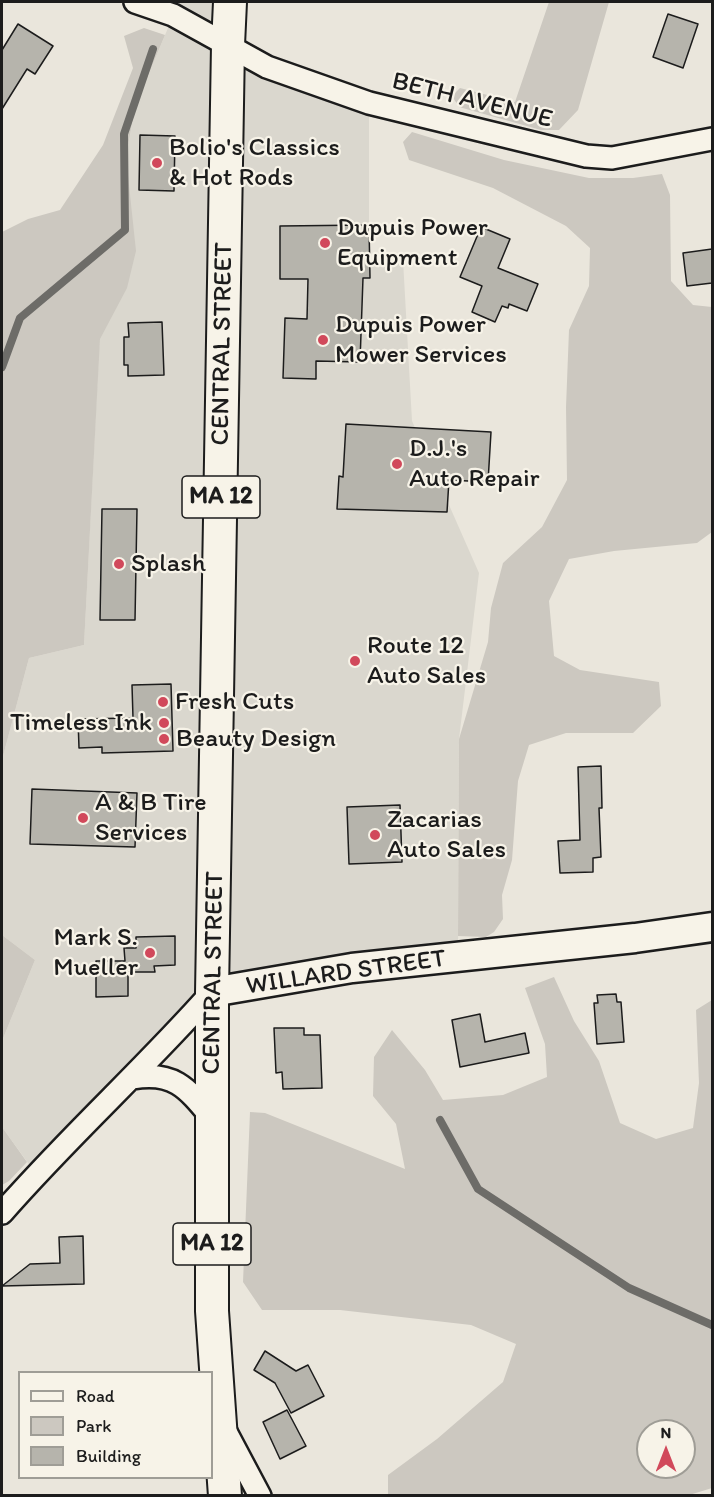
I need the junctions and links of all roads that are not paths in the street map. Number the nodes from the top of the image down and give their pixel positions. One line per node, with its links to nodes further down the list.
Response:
1 (135, 2): 3 (street, BETH AVENUE)
2 (230, 2): 3 (main road, CENTRAL STREET / MA 12)
3 (228, 45): 4 (street, BETH AVENUE); 6 (main road, CENTRAL STREET / MA 12)
4 (712, 139)
5 (712, 927): 6 (street, WILLARD STREET)
6 (212, 992): 7 (street, WILLARD STREET); 8 (main road, CENTRAL STREET / MA 12)
7 (133, 1078): 8 (street, CENTRAL STREET); 9 (street, WILLARD STREET)
8 (212, 1118): 10 (main road, CENTRAL STREET / MA 12)
9 (2, 1213)
10 (219, 1420): 11 (main road, CENTRAL STREET / MA 12); 12 (street)
11 (225, 1496)
12 (260, 1496)

